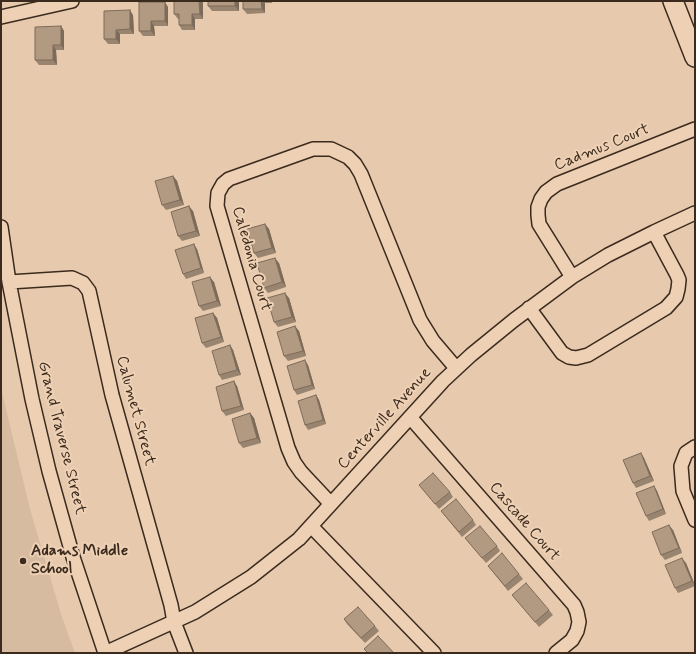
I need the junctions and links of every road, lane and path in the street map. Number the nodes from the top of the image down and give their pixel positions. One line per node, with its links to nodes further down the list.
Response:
1 (72, 1): 3 (street)
2 (673, 1): 4 (street)
3 (1, 17)
4 (695, 57)
5 (695, 129): 9 (street, Cadmus Court)
6 (695, 213): 8 (street, Centerville Avenue)
7 (1, 227): 10 (street, Grand Traverse Street)
8 (654, 232): 9 (street, Centerville Avenue); 11 (street)
9 (572, 277): 11 (street, Centerville Avenue)
10 (9, 282): 18 (street, Calumet Street); 19 (street, Grand Traverse Street)
11 (529, 308): 12 (street, Centerville Avenue)
12 (456, 368): 13 (street, Centerville Avenue); 15 (street, Caledonia Court)
13 (410, 417): 15 (street, Centerville Avenue); 22 (street, Cascade Court)
14 (695, 447): 16 (street)
15 (331, 504): 17 (street, Centerville Avenue)
16 (695, 520)
17 (311, 526): 18 (street, Centerville Avenue); 21 (street)
18 (174, 622): 19 (street, Centerville Avenue); 20 (street, Calumet Street)
19 (105, 653)
20 (186, 653)
21 (434, 653)
22 (556, 653)

